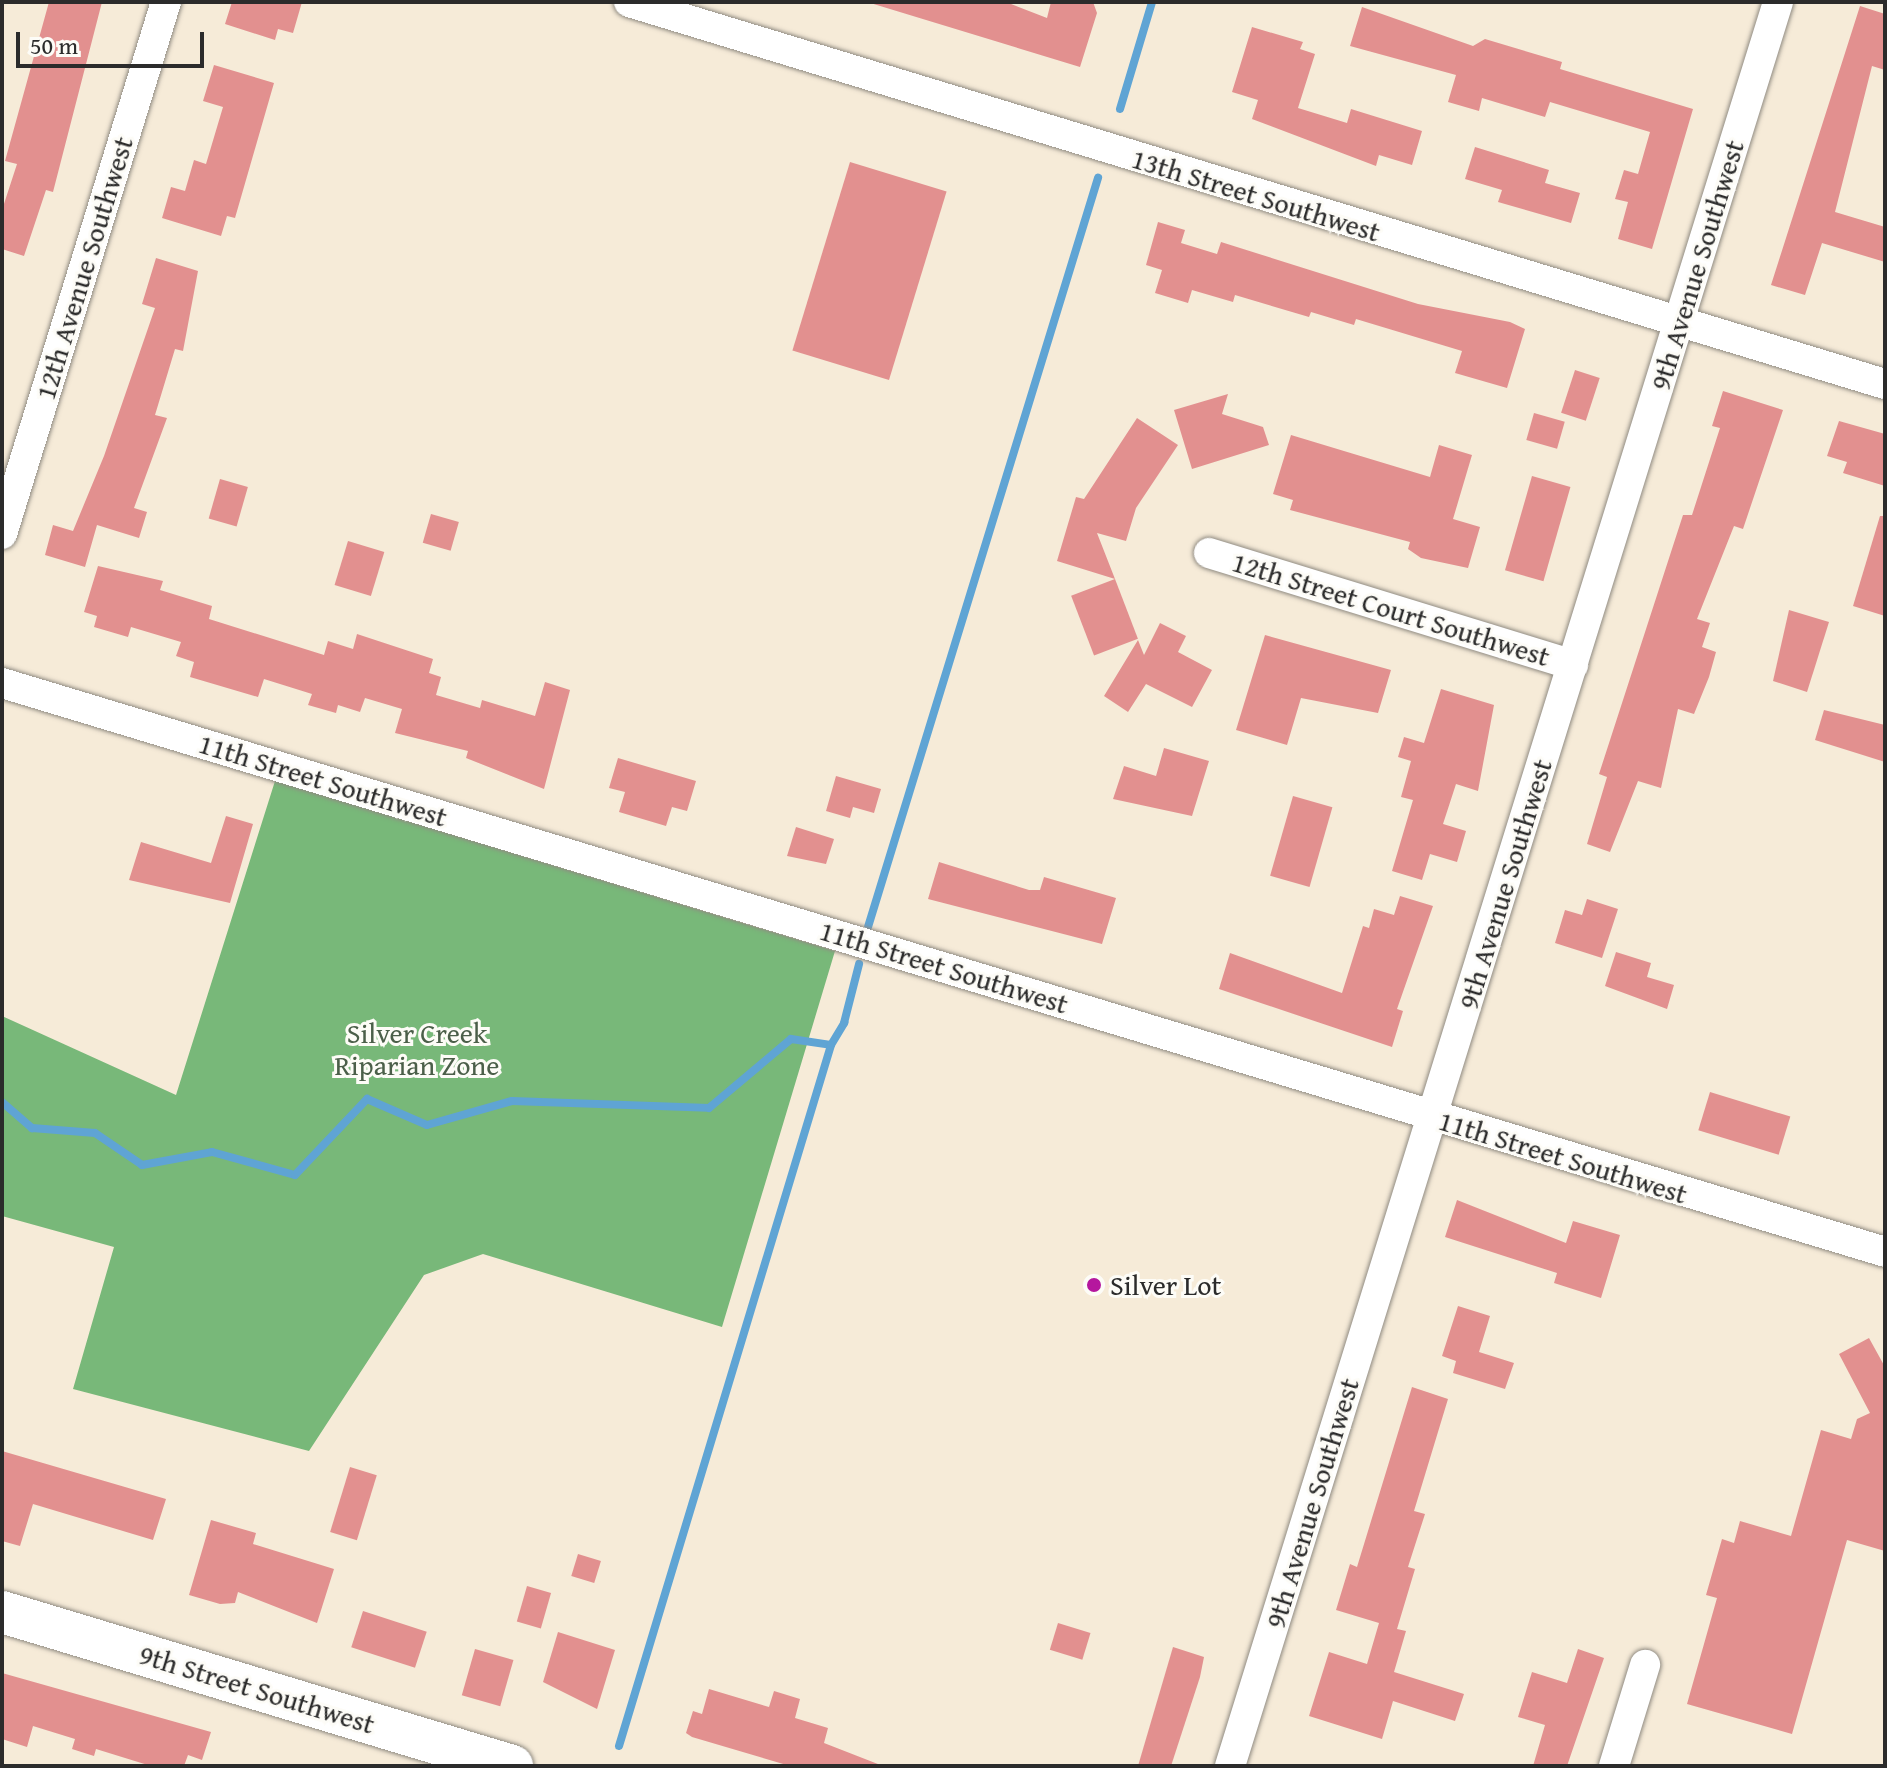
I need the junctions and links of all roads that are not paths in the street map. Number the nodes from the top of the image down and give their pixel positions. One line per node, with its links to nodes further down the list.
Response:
1 (166, 2): 6 (street, 12th Avenue Southwest)
2 (629, 2): 4 (street, 13th Street Southwest)
3 (1778, 2): 4 (street, 9th Avenue Southwest)
4 (1679, 325): 5 (street, 13th Street Southwest); 8 (street, 9th Avenue Southwest)
5 (1885, 384)
6 (2, 534)
7 (1209, 553): 8 (street, 12th Street Court Southwest)
8 (1573, 665): 10 (street, 9th Avenue Southwest)
9 (2, 683): 10 (street, 11th Street Southwest)
10 (1432, 1117): 11 (street, 11th Street Southwest); 15 (street, 9th Avenue Southwest)
11 (1885, 1252)
12 (2, 1612): 14 (street, 9th Street Southwest)
13 (1645, 1665): 16 (street)
14 (512, 1766)
15 (1230, 1766)
16 (1614, 1766)

